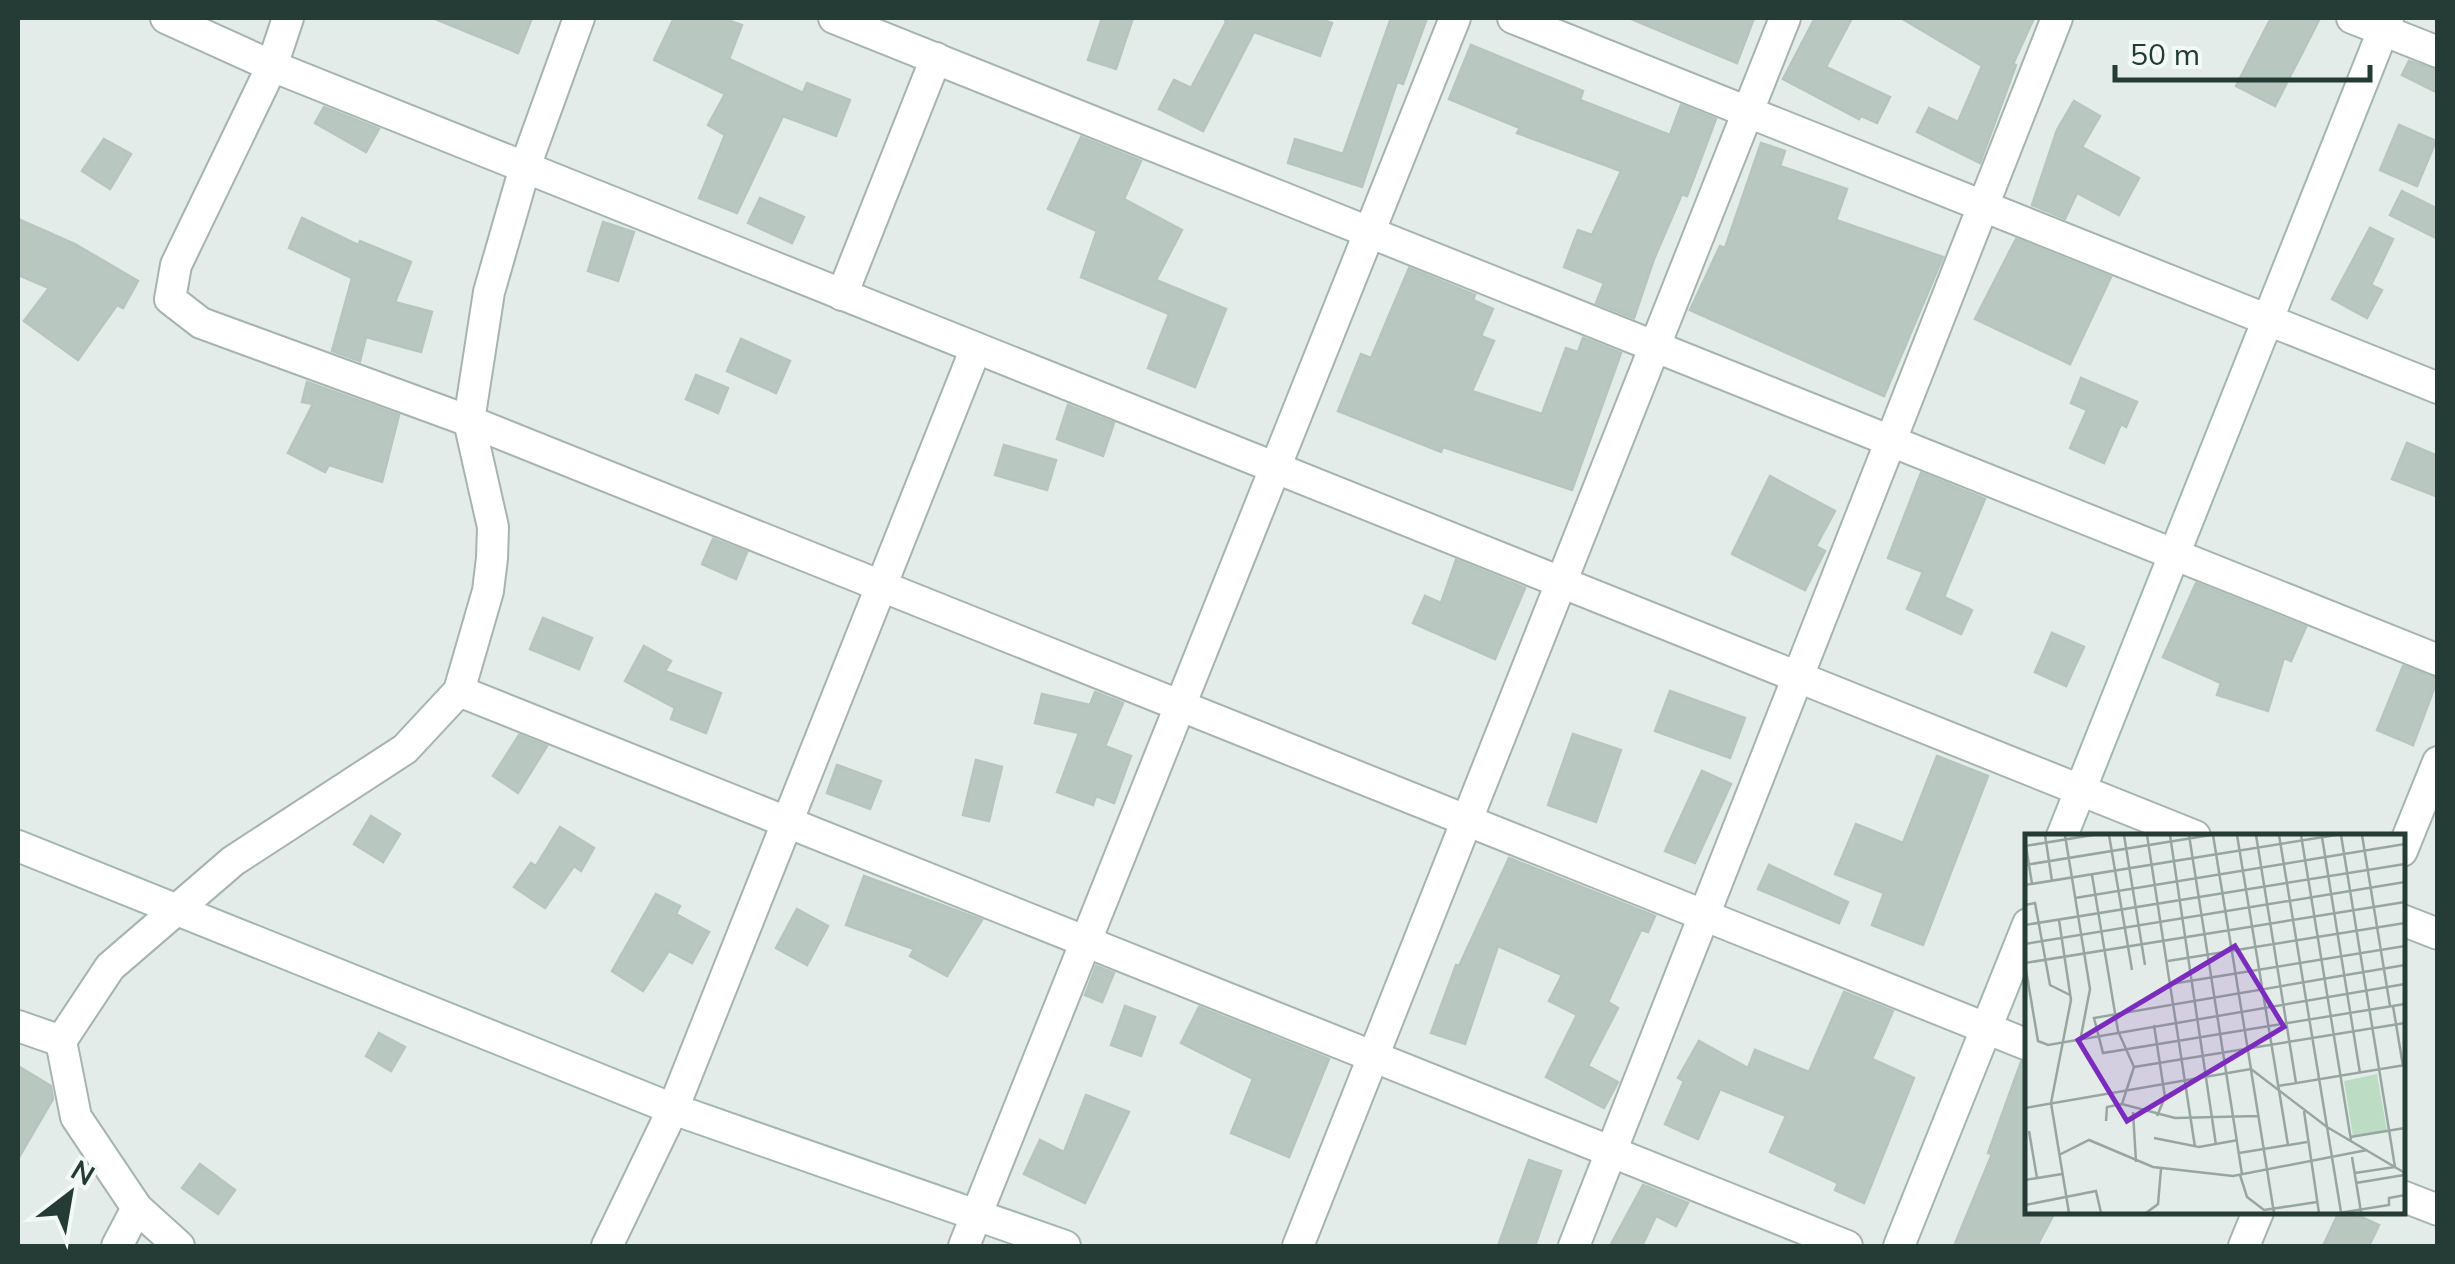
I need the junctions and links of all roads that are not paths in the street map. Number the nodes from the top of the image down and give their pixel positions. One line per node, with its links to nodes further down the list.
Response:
1 (166, 18): 13 (street)
2 (288, 18): 13 (street)
3 (578, 18): 15 (street)
4 (834, 18): 12 (street)
5 (1455, 18): 17 (street)
6 (1513, 18): 14 (street)
7 (1784, 18): 14 (street)
8 (2057, 18): 16 (street)
9 (2352, 18): 10 (street)
10 (2386, 24): 11 (street); 19 (street)
11 (2438, 52)
12 (936, 58): 17 (street); 18 (street)
13 (272, 66): 15 (street); 23 (street)
14 (1747, 112): 16 (street); 20 (street)
15 (525, 167): 18 (street); 23 (street)
16 (1982, 206): 19 (street); 24 (street)
17 (1370, 232): 20 (street); 25 (street)
18 (842, 294): 21 (street)
19 (2268, 320): 22 (street); 26 (street)
20 (1654, 346): 24 (street); 27 (street)
21 (976, 348): 25 (street); 28 (street)
22 (2438, 388)
23 (469, 421): 28 (street); 31 (street)
24 (1889, 440): 26 (street); 30 (street)
25 (1275, 468): 27 (street); 32 (street)
26 (2175, 554): 29 (street); 34 (street)
27 (1560, 582): 30 (street); 35 (street)
28 (881, 586): 32 (street); 36 (street)
29 (2438, 660)
30 (1796, 676): 34 (street); 42 (street)
31 (460, 691): 36 (street); 41 (street)
32 (1181, 706): 35 (street); 46 (street)
33 (2438, 762): 39 (street)
34 (2080, 791): 37 (street); 38 (street)
35 (1465, 820): 42 (street); 51 (street)
36 (787, 822): 46 (street); 52 (street)
37 (2063, 834)
38 (2190, 834)
39 (2405, 844)
40 (18, 846): 41 (street)
41 (180, 911): 49 (street); 52 (street)
42 (1701, 915): 48 (street); 53 (street)
43 (2405, 921): 45 (street)
44 (2025, 931): 48 (street)
45 (2438, 934)
46 (1087, 942): 51 (street); 58 (street)
47 (18, 1026): 49 (street)
48 (1986, 1028): 50 (street); 67 (street)
49 (61, 1041): 55 (street)
50 (2025, 1044)
51 (1371, 1056): 53 (street); 64 (street)
52 (673, 1108): 58 (street); 61 (street)
53 (1608, 1151): 65 (street); 66 (street)
54 (2405, 1197): 56 (street)
55 (137, 1208): 59 (street); 60 (street)
56 (2438, 1210)
57 (2257, 1214): 68 (street)
58 (975, 1216): 62 (street); 63 (street)
59 (117, 1246)
60 (179, 1246)
61 (607, 1246)
62 (964, 1246)
63 (1065, 1246)
64 (1298, 1246)
65 (1574, 1246)
66 (1847, 1246)
67 (1899, 1246)
68 (2244, 1246)

